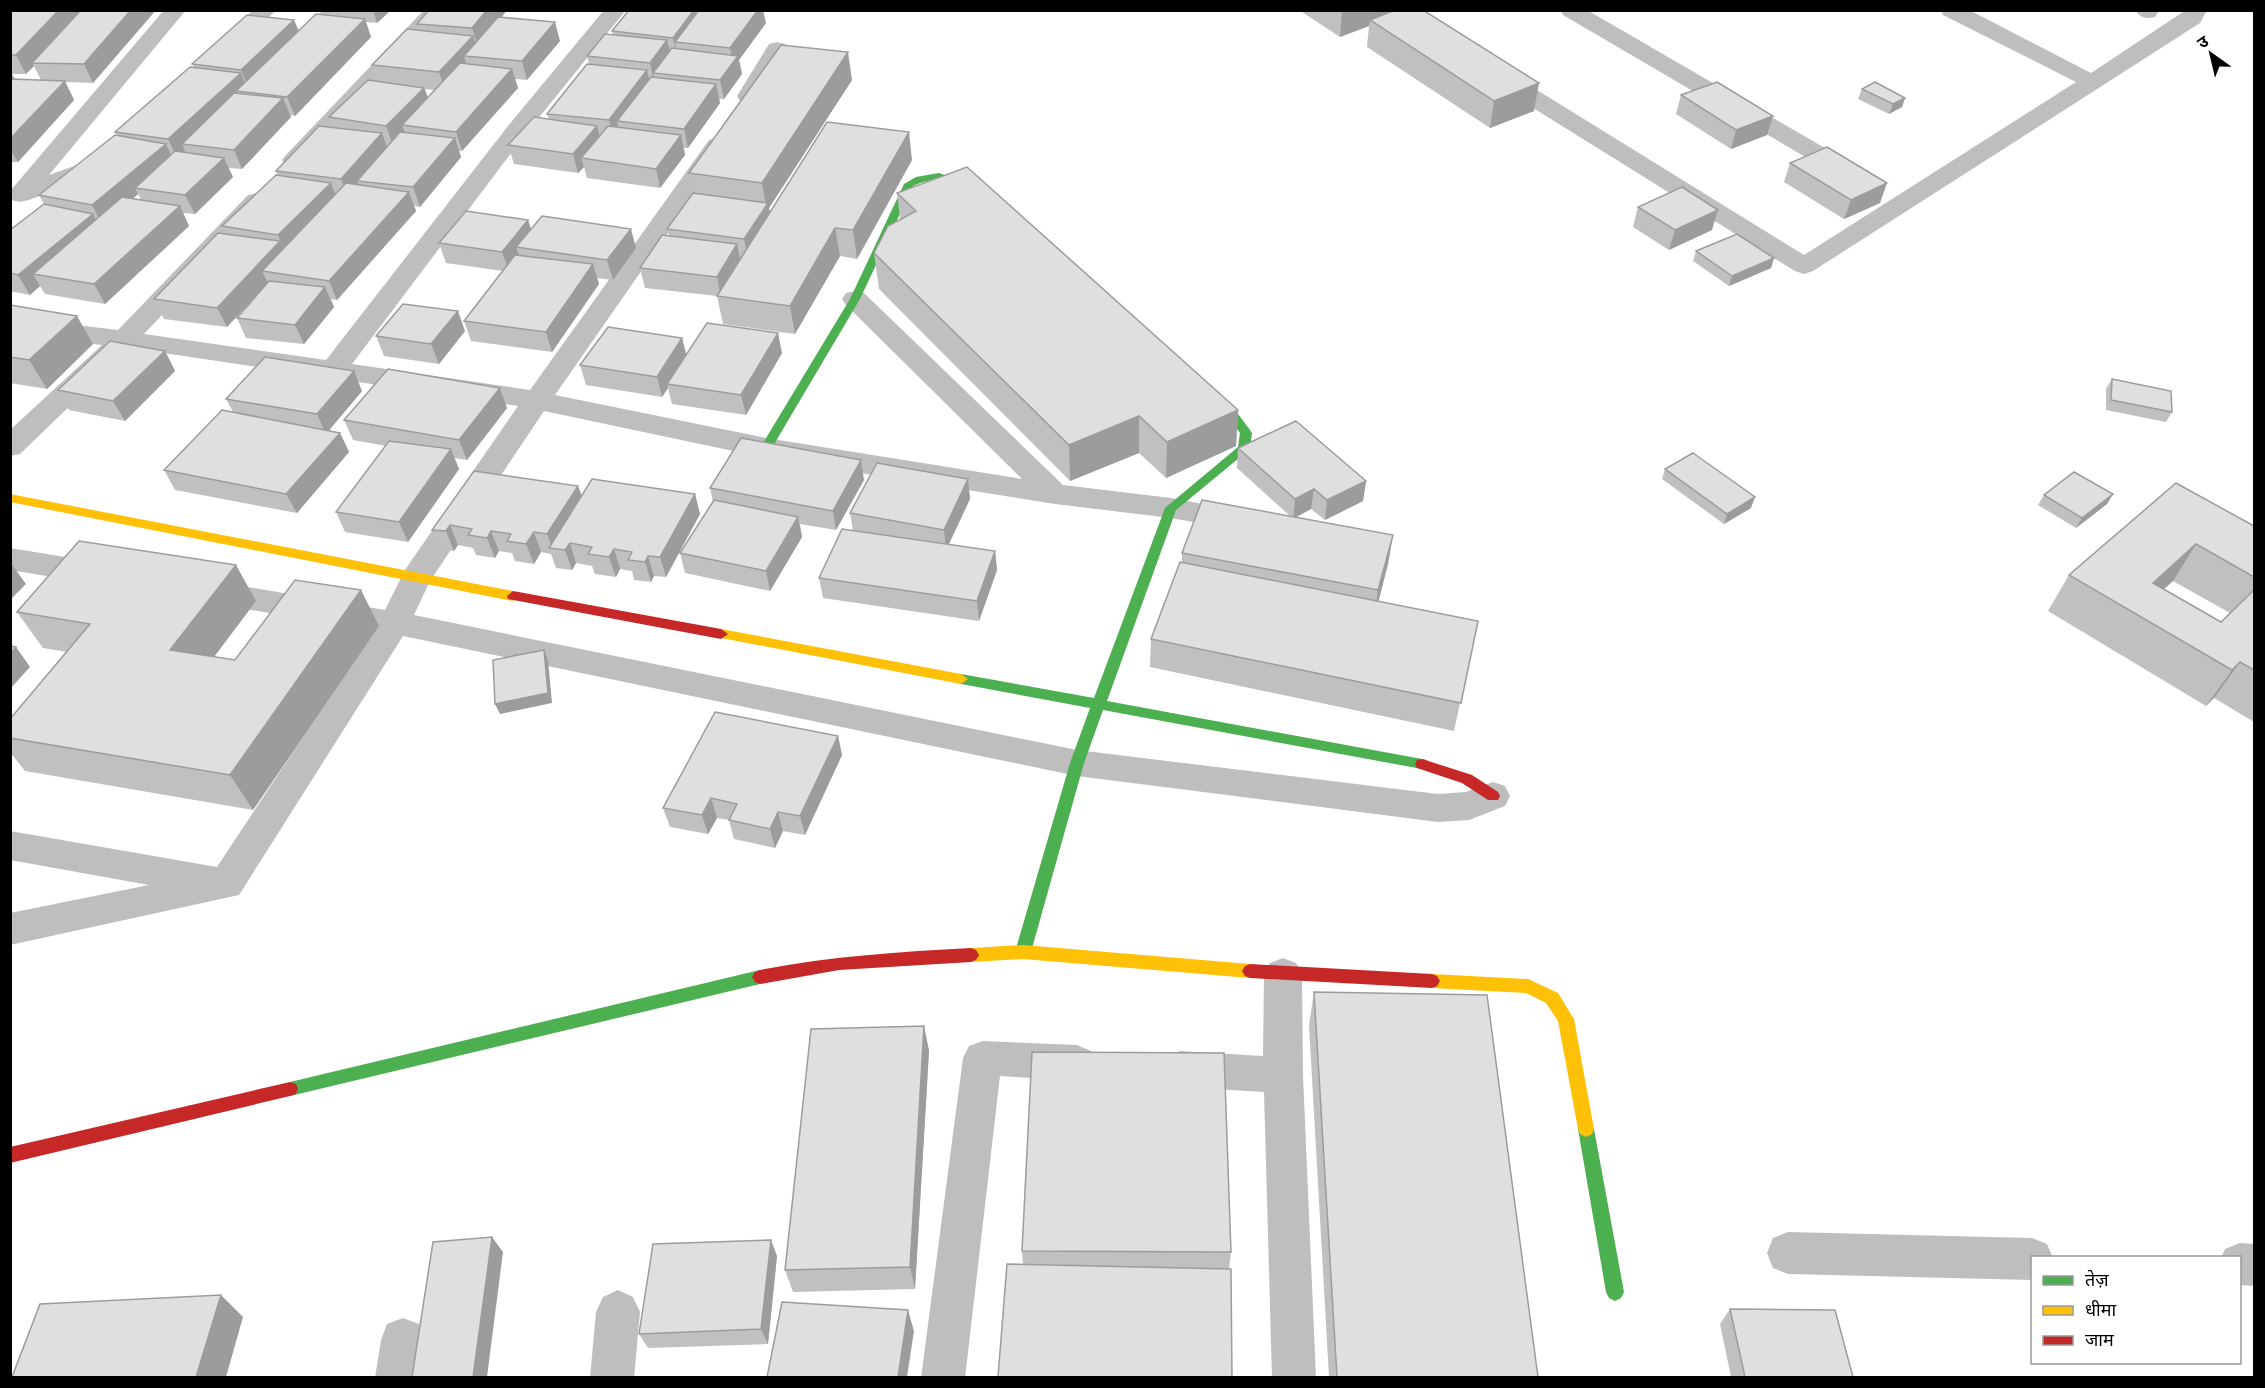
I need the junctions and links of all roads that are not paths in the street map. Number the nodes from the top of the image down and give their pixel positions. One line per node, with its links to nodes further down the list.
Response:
1 (176, 10): 13 (street)
2 (266, 10): 9 (street)
3 (436, 10): 18 (street)
4 (616, 10): 19 (street)
5 (1571, 10): 14 (street)
6 (1951, 10): 11 (street)
7 (2197, 10): 11 (street)
8 (777, 50): 21 (street)
9 (215, 59)
10 (1484, 67): 14 (street)
11 (2092, 82): 14 (street)
12 (112, 155): 13 (street)
13 (15, 203)
14 (1902, 203)
15 (991, 210): 16 (street)
16 (855, 299): 23 (street); 24 (street)
17 (10, 325): 18 (street)
18 (124, 339): 19 (street); 22 (street)
19 (333, 370): 21 (street)
20 (1198, 386): 26 (street)
21 (537, 400): 23 (street); 30 (street)
22 (10, 447)
23 (766, 447): 24 (street)
24 (1055, 494): 26 (street)
25 (10, 498): 30 (street)
26 (1172, 508): 27 (street); 33 (street)
27 (1271, 527)
28 (10, 559): 29 (street)
29 (127, 578)
30 (416, 578): 32 (street); 33 (street)
31 (185, 588): 32 (street)
32 (395, 623): 34 (street); 37 (street)
33 (1098, 704): 34 (street); 35 (street)
34 (1077, 763): 35 (street); 39 (street)
35 (1493, 796)
36 (10, 845): 37 (street)
37 (226, 884): 38 (street)
38 (10, 929)
39 (1023, 952): 40 (street); 42 (street)
40 (1283, 974): 41 (street); 45 (street)
41 (1283, 1075): 48 (street); 49 (street)
42 (10, 1155)
43 (1788, 1253): 44 (street)
44 (2031, 1259)
45 (1615, 1292)
46 (618, 1312): 47 (street)
47 (612, 1377)
48 (943, 1377)
49 (1294, 1377)

